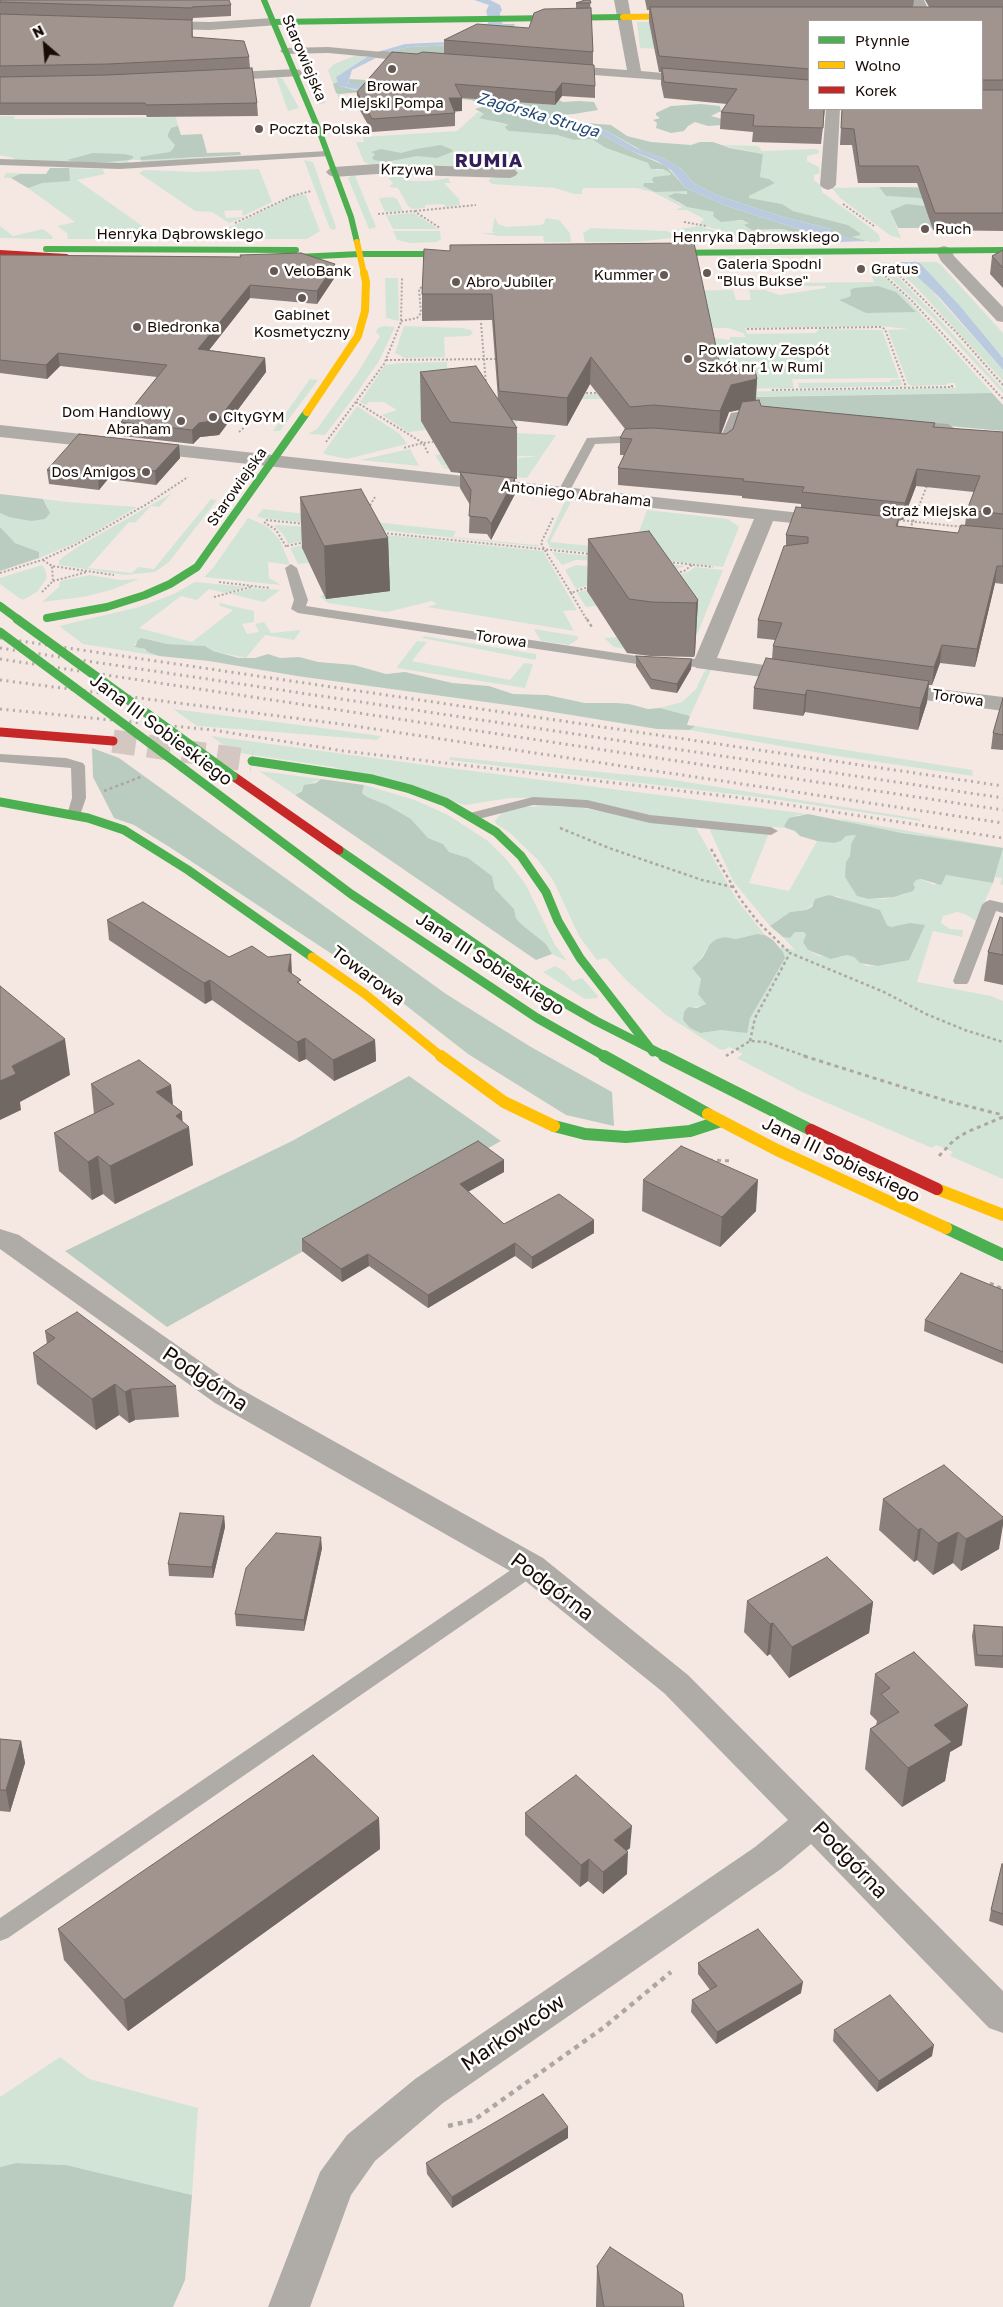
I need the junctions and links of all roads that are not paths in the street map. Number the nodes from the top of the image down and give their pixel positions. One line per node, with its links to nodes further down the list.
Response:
1 (264, 0): 7 (main road, Starowiejska)
2 (621, 0): 5 (street)
3 (916, 0): 4 (street)
4 (924, 15)
5 (623, 16): 6 (main road); 7 (main road); 14 (street)
6 (703, 16)
7 (272, 22): 8 (street); 9 (main road, Starowiejska)
8 (142, 24)
9 (284, 51): 10 (lane); 13 (main road, Starowiejska)
10 (376, 55): 11 (street)
11 (436, 60)
12 (544, 68): 14 (street)
13 (295, 73): 15 (street); 18 (main road, Starowiejska)
14 (632, 75): 16 (street)
15 (204, 77)
16 (711, 82)
17 (832, 110): 22 (street)
18 (327, 154): 19 (lane); 20 (main road, Starowiejska)
19 (0, 162)
20 (334, 172): 21 (street, Krzywa); 27 (main road, Starowiejska)
21 (510, 173)
22 (828, 185)
23 (1003, 250): 24 (main road, Henryka Dąbrowskiego)
24 (944, 251): 26 (main road, Henryka Dąbrowskiego); 29 (street)
25 (0, 252): 27 (main road, Henryka Dąbrowskiego)
26 (646, 253)
27 (360, 254): 28 (main road, Henryka Dąbrowskiego); 36 (main road, Starowiejska)
28 (474, 254)
29 (1003, 316)
30 (774, 412): 35 (lane)
31 (903, 424): 32 (lane)
32 (948, 428)
33 (0, 431): 36 (street, Antoniego Abrahama)
34 (653, 439): 37 (lane)
35 (706, 444)
36 (272, 461): 37 (street, Antoniego Abrahama); 42 (main road, Starowiejska)
37 (563, 492): 38 (street, Antoniego Abrahama)
38 (766, 514): 39 (street, Antoniego Abrahama); 44 (street)
39 (853, 523)
40 (291, 568): 44 (lane, Torowa)
41 (0, 606): 58 (main road, Jana III Sobieskiego, bridge)
42 (47, 618)
43 (0, 632): 59 (main road, Jana III Sobieskiego, bridge)
44 (704, 663): 45 (street, Torowa)
45 (820, 679)
46 (868, 686): 47 (street, Torowa)
47 (1003, 704)
48 (0, 732): 49 (main road)
49 (113, 741)
50 (0, 758): 53 (lane)
51 (252, 761): 54 (main road)
52 (0, 802): 53 (main road, Towarowa)
53 (74, 815): 59 (main road, Towarowa)
54 (471, 817): 55 (lane); 58 (main road)
55 (771, 831)
56 (1003, 908): 57 (lane)
57 (961, 981)
58 (653, 1052): 60 (main road, Jana III Sobieskiego)
59 (722, 1121): 62 (main road, Jana III Sobieskiego)
60 (1003, 1215)
61 (0, 1238): 63 (street, Podgórna)
62 (1003, 1256)
63 (531, 1567): 64 (street, Podgórna); 65 (lane)
64 (810, 1820): 66 (street, Podgórna); 67 (street, Markowców)
65 (0, 1931)
66 (1003, 2016)
67 (289, 2307)

